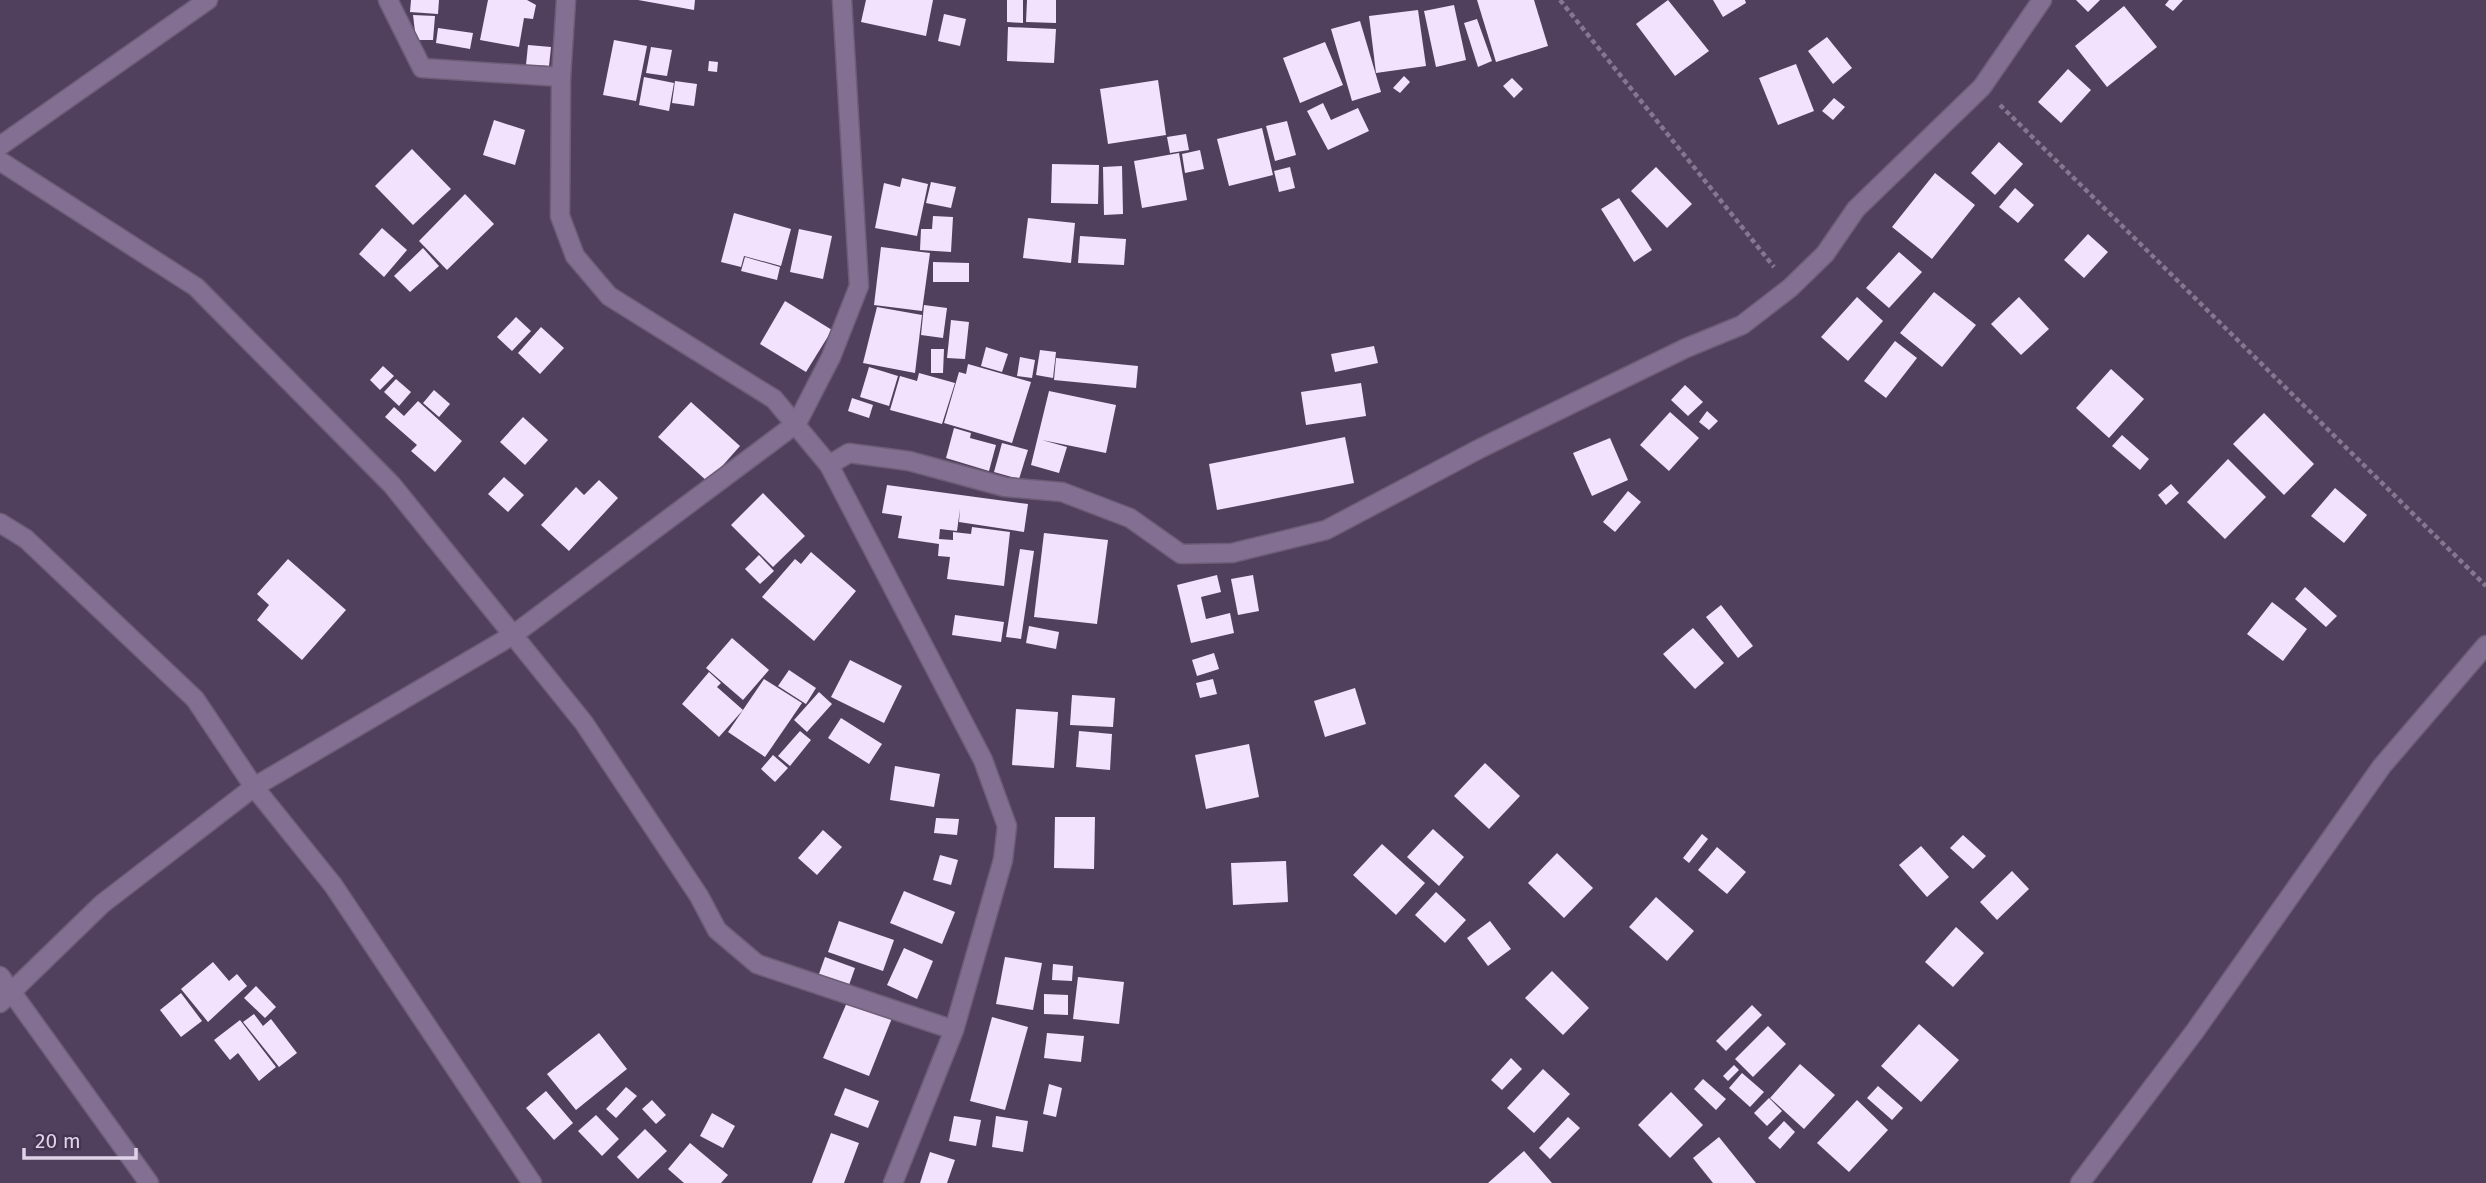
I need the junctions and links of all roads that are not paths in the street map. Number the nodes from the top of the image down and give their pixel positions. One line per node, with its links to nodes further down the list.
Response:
1 (208, 0): 7 (street)
2 (388, 0): 6 (street)
3 (566, 0): 6 (street)
4 (842, 0): 9 (street)
5 (2042, 0): 10 (street)
6 (561, 77): 9 (street)
7 (0, 146)
8 (0, 161): 12 (street)
9 (797, 423): 10 (street); 12 (street)
10 (829, 464): 17 (street)
11 (0, 523): 14 (street)
12 (513, 635): 14 (street); 17 (street)
13 (2486, 645): 21 (street)
14 (254, 787): 16 (street); 19 (street)
15 (0, 976): 16 (street)
16 (6, 998): 18 (street)
17 (954, 1030): 20 (street)
18 (149, 1183)
19 (532, 1183)
20 (893, 1183)
21 (2080, 1183)

